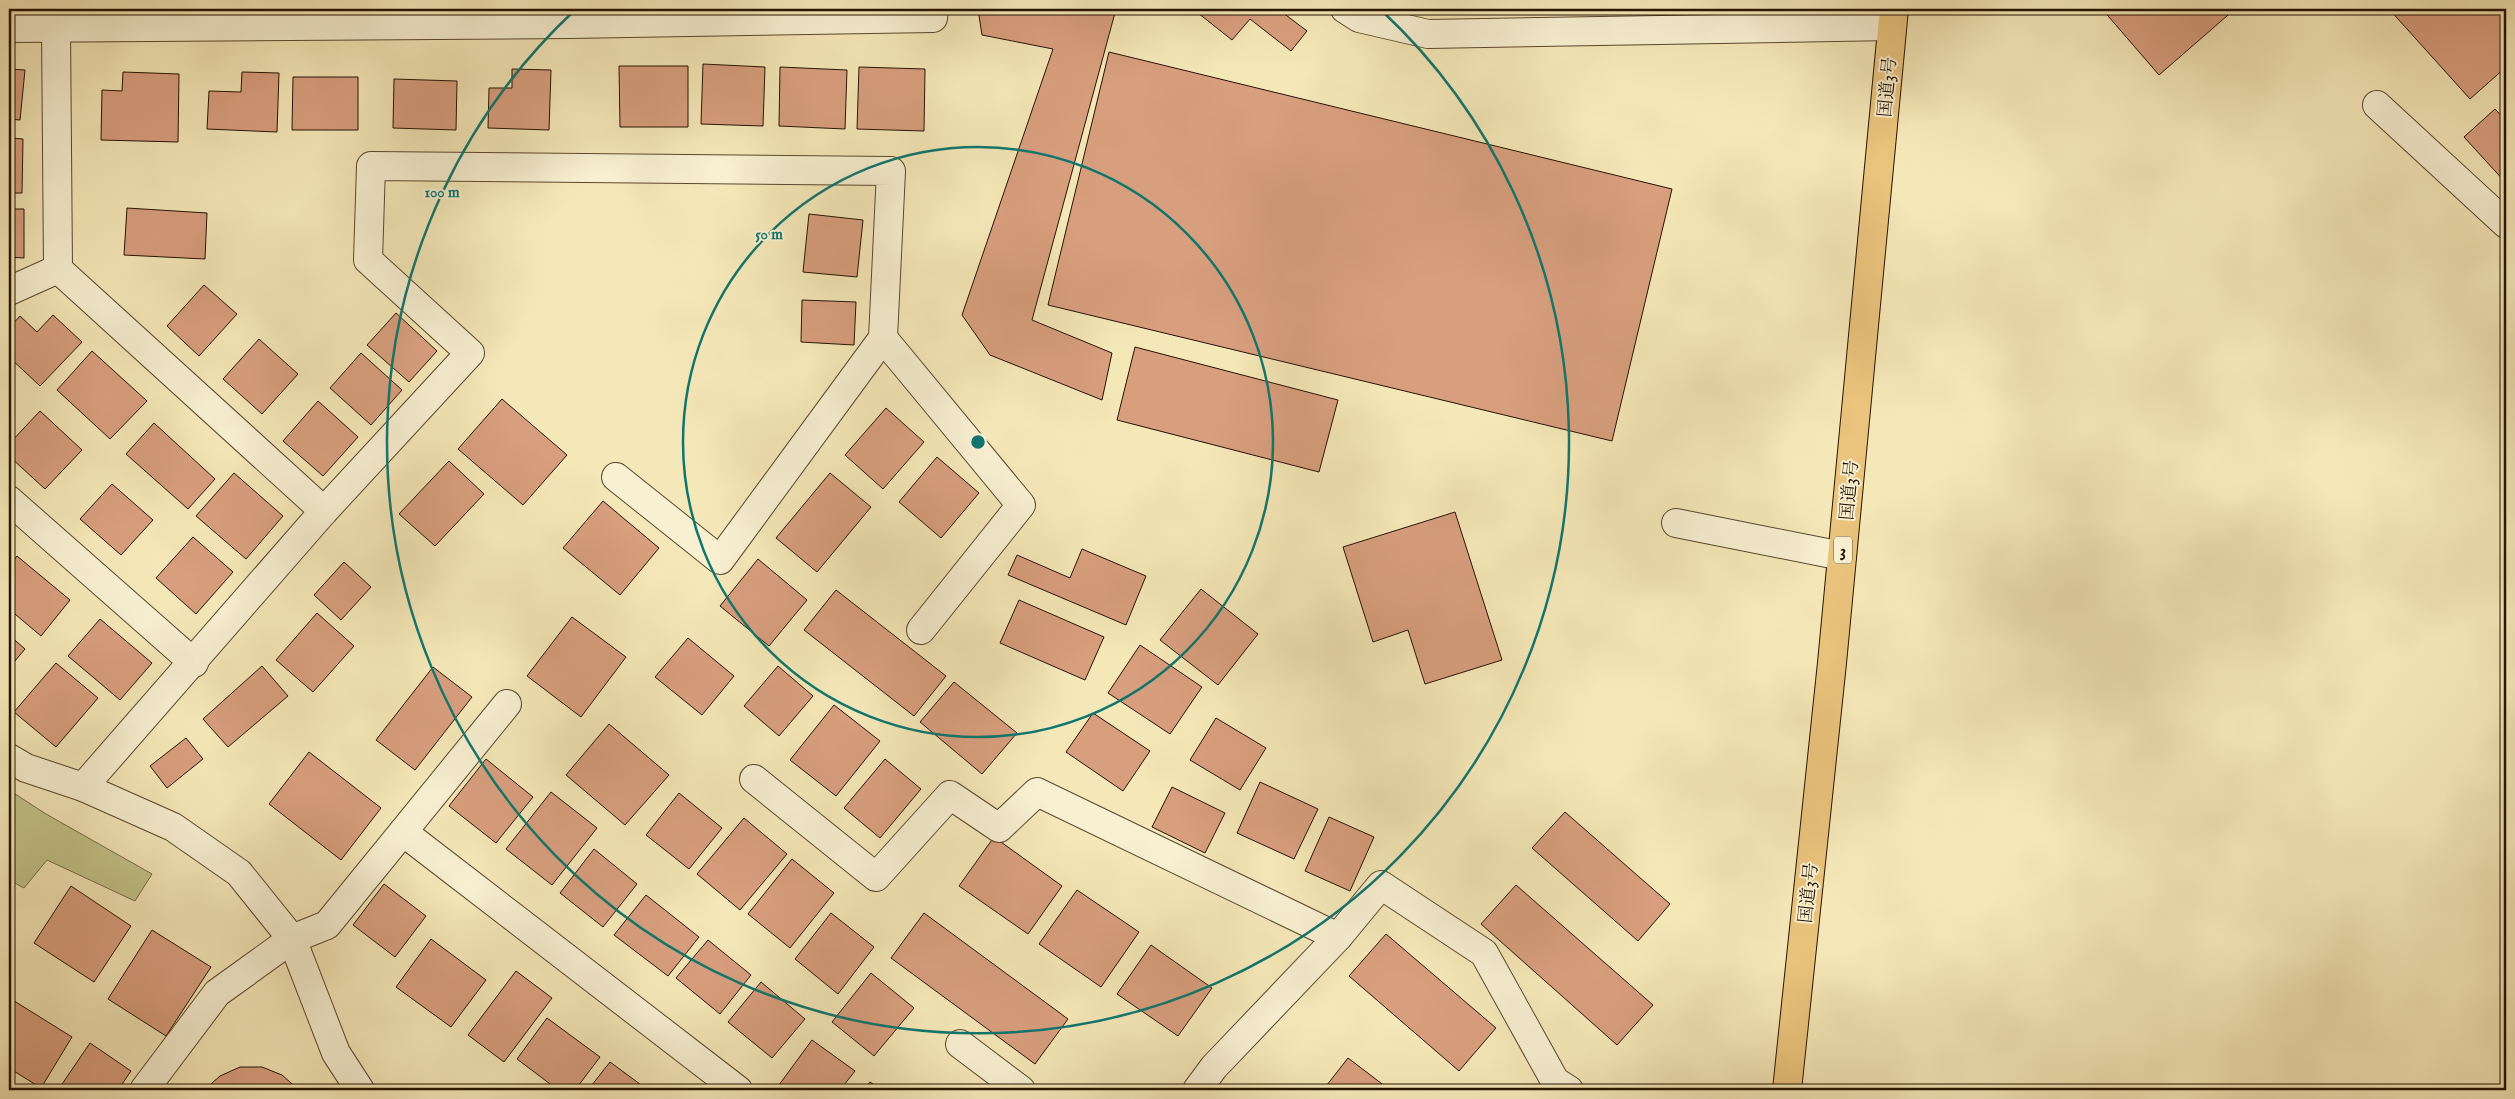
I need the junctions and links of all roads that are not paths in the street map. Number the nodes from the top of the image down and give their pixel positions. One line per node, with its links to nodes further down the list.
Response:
1 (934, 9): 5 (street)
2 (1345, 9): 3 (street)
3 (1893, 17): 15 (highway, 国道3号 / 3)
4 (9, 28): 5 (street)
5 (56, 28): 8 (street)
6 (2377, 105): 7 (street)
7 (2506, 224)
8 (58, 269): 9 (street); 13 (street)
9 (9, 291)
10 (883, 338): 11 (street); 13 (street); 16 (street)
11 (616, 477)
12 (9, 500): 17 (street)
13 (324, 511): 17 (street)
14 (1676, 523): 15 (street)
15 (1842, 556): 32 (highway, 国道3号 / 3)
16 (921, 630)
17 (194, 663): 21 (street)
18 (507, 704): 22 (street)
19 (9, 758): 21 (street)
20 (754, 780): 23 (street)
21 (83, 786): 24 (street)
22 (403, 832): 24 (street); 28 (street)
23 (1338, 937): 30 (street); 31 (street)
24 (292, 939): 26 (street); 27 (street)
25 (960, 1044): 29 (street)
26 (144, 1090)
27 (360, 1090)
28 (738, 1090)
29 (1021, 1090)
30 (1197, 1090)
31 (1569, 1090)
32 (1787, 1090)

